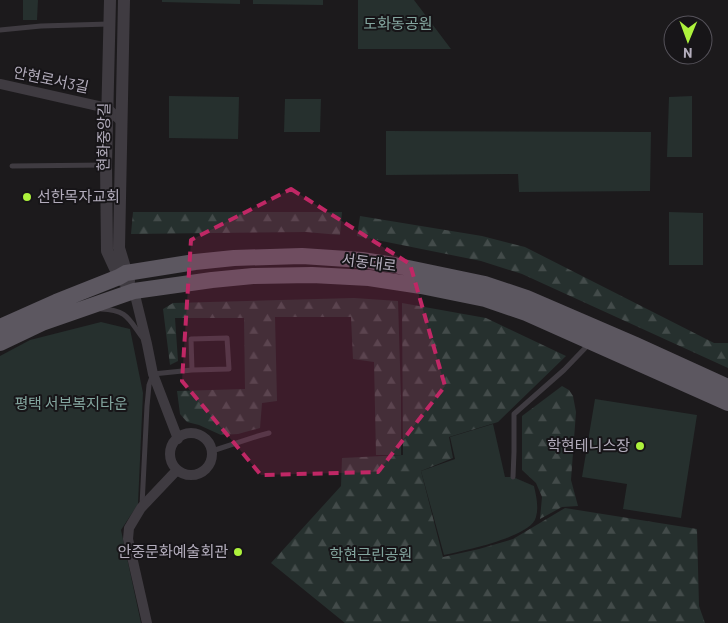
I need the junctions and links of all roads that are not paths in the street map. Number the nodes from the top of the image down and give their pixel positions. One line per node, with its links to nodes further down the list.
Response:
1 (110, 0): 3 (street)
2 (124, 0): 7 (street, 현화중앙길)
3 (110, 24): 4 (lane); 6 (street)
4 (0, 30)
5 (0, 84): 6 (street, 안현로서3길)
6 (107, 108): 7 (street); 8 (street)
7 (121, 121): 10 (street, 현화중앙길)
8 (106, 165): 9 (lane); 10 (street)
9 (12, 166)
10 (122, 275): 11 (street); 13 (main road, 서동대로); 19 (main road, 서동대로)
11 (134, 291): 12 (main road, 서동대로); 14 (main road, 서동대로); 16 (street)
12 (85, 308): 15 (main road, 서동대로); 16 (lane)
13 (0, 327)
14 (591, 341): 20 (main road, 서동대로); 27 (lane)
15 (0, 343)
16 (147, 344): 18 (street)
17 (192, 370): 17 (lane); 18 (lane)
18 (153, 374): 24 (street); 28 (lane)
19 (728, 387)
20 (708, 394): 21 (main road, 서동대로); 22 (main road)
21 (728, 403)
22 (728, 409)
23 (269, 433): 25 (lane)
24 (178, 439): 25 (street); 26 (street)
25 (212, 451): 26 (street)
26 (177, 470): 28 (street)
27 (513, 477)
28 (142, 508): 29 (street)
29 (147, 623)

